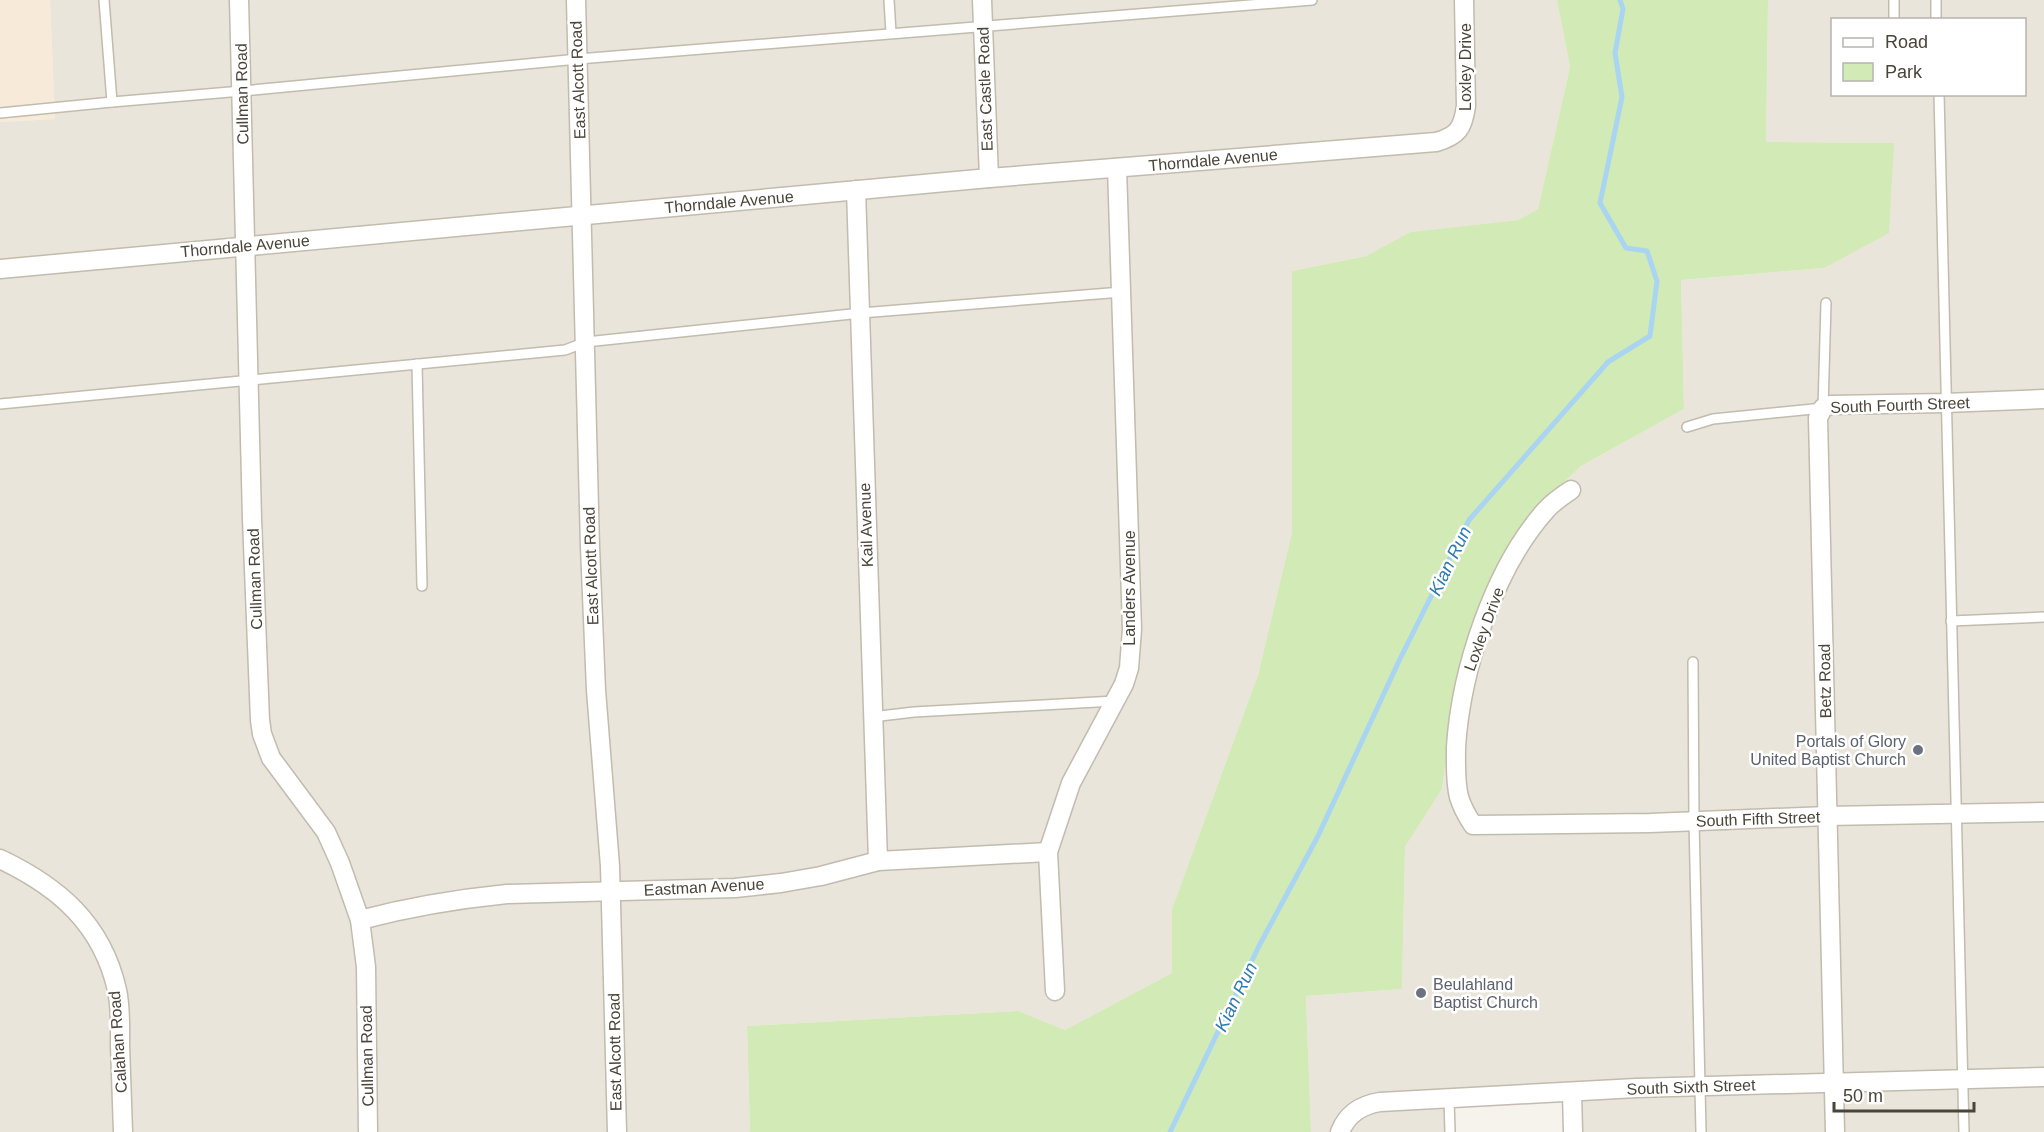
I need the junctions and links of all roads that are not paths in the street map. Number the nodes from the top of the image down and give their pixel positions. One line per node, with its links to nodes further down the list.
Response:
1 (104, 0): 17 (lane)
2 (239, 0): 15 (street, Cullman Road)
3 (576, 0): 14 (street, East Alcott Road)
4 (889, 0): 13 (lane)
5 (982, 0): 12 (street, East Castle Road)
6 (1312, 0): 12 (lane)
7 (1464, 0): 19 (street, Loxley Drive)
8 (1894, 0): 10 (lane)
9 (1936, 0): 11 (lane)
10 (1894, 18)
11 (1936, 18)
12 (983, 26): 13 (lane); 21 (street, East Castle Road)
13 (891, 33): 14 (lane)
14 (578, 59): 15 (lane); 23 (street, East Alcott Road)
15 (242, 91): 17 (lane); 24 (street, Cullman Road)
16 (1939, 96): 34 (lane)
17 (112, 102): 18 (lane)
18 (0, 113)
19 (1457, 133): 20 (street, Thorndale Avenue)
20 (1117, 168): 21 (street, Thorndale Avenue); 26 (street, Landers Avenue)
21 (989, 178): 22 (street, Thorndale Avenue)
22 (856, 190): 23 (street, Thorndale Avenue); 28 (street, Kail Avenue)
23 (582, 215): 24 (street, Thorndale Avenue); 29 (street, East Alcott Road)
24 (245, 246): 25 (street, Thorndale Avenue); 31 (street, Cullman Road)
25 (0, 269)
26 (1122, 292): 28 (lane); 42 (street, Landers Avenue)
27 (1826, 303): 35 (lane, Betz Road)
28 (861, 313): 29 (lane); 43 (street, Kail Avenue)
29 (586, 342): 30 (lane); 52 (street, East Alcott Road)
30 (417, 364): 31 (lane); 38 (lane)
31 (250, 381): 33 (lane); 53 (street, Cullman Road)
32 (2044, 399): 34 (street, South Fourth Street)
33 (0, 404)
34 (1946, 404): 35 (street, South Fourth Street); 40 (lane)
35 (1823, 408): 36 (lane, South Fourth Street); 46 (street, Betz Road)
36 (1687, 427)
37 (1571, 490): 48 (street, Loxley Drive)
38 (422, 586)
39 (2044, 617): 40 (lane)
40 (1952, 621): 45 (lane)
41 (1693, 662): 47 (lane)
42 (1116, 700): 43 (lane); 49 (street, Landers Avenue)
43 (872, 717): 51 (street, Kail Avenue)
44 (2044, 812): 45 (street, South Fifth Street)
45 (1957, 814): 46 (street, South Fifth Street); 56 (lane)
46 (1827, 816): 47 (street, South Fifth Street); 57 (street, Betz Road)
47 (1694, 821): 48 (street, South Fifth Street); 58 (lane)
48 (1473, 825)
49 (1048, 852): 51 (street, Eastman Avenue); 54 (street, Landers Avenue)
50 (0, 859): 62 (street, Calahan Road)
51 (878, 861): 52 (street, Eastman Avenue)
52 (611, 891): 53 (street, Eastman Avenue); 64 (street, East Alcott Road)
53 (360, 920): 63 (street, Cullman Road)
54 (1055, 991)
55 (2044, 1077): 56 (street, South Sixth Street)
56 (1963, 1080): 57 (street, South Sixth Street); 69 (lane)
57 (1834, 1082): 58 (street, South Sixth Street); 68 (street, Betz Road)
58 (1700, 1086): 59 (street, South Sixth Street); 67 (lane)
59 (1572, 1093): 60 (street, South Sixth Street); 66 (street)
60 (1449, 1099): 61 (street, South Sixth Street); 65 (lane)
61 (1342, 1127)
62 (123, 1132)
63 (368, 1132)
64 (617, 1132)
65 (1450, 1132)
66 (1574, 1132)
67 (1701, 1132)
68 (1835, 1132)
69 (1964, 1132)

